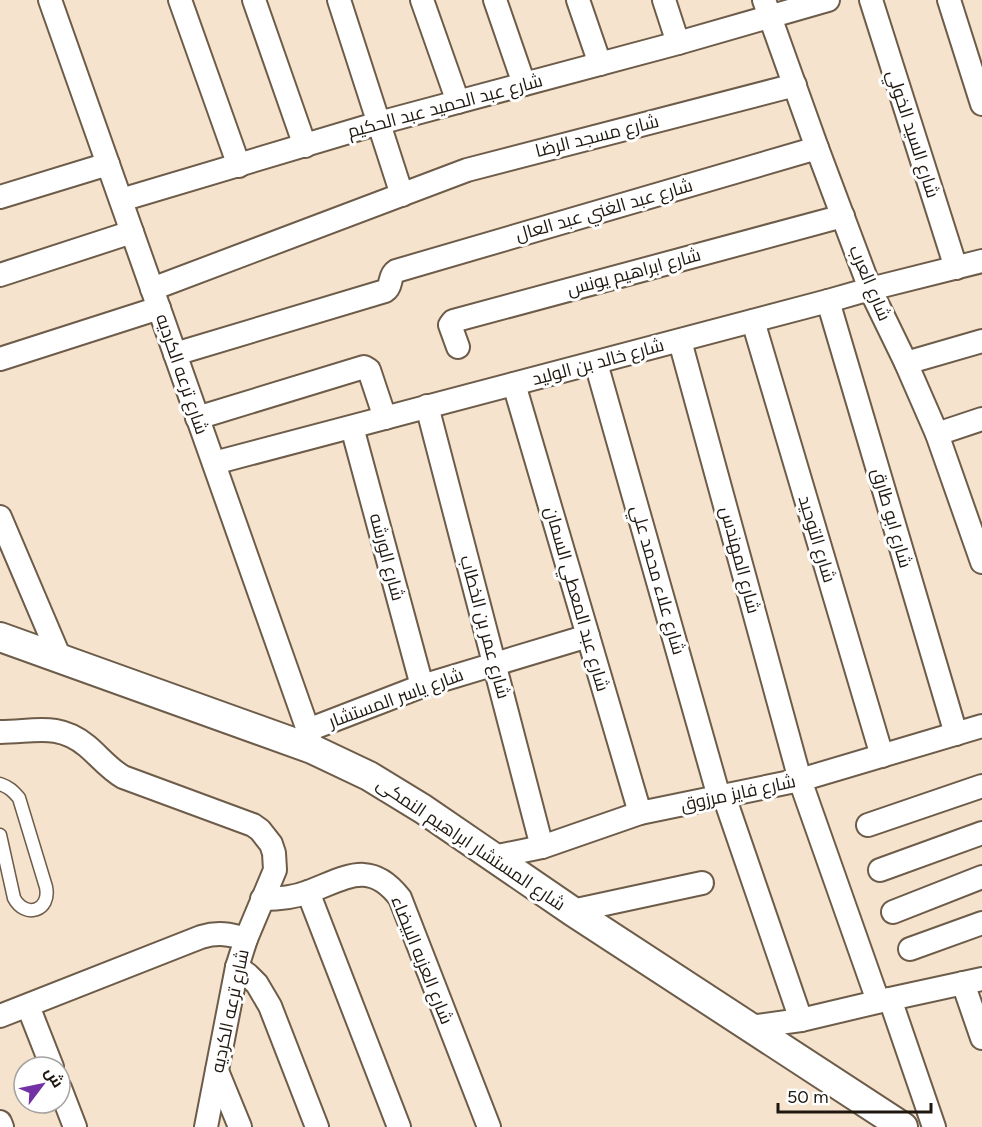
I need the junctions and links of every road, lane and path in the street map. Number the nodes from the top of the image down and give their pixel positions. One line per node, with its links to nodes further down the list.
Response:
1 (50, 0): 22 (street, شارع ترعه الكرديه)
2 (180, 0): 23 (street)
3 (254, 0): 20 (street)
4 (339, 0): 19 (street)
5 (423, 0): 17 (street)
6 (495, 0): 15 (street)
7 (578, 0): 14 (street)
8 (664, 0): 13 (street)
9 (828, 0): 12 (street, شارع عبد الحميد عبد الحكيم)
10 (871, 0): 30 (street, شارع السيد الخولي)
11 (949, 0): 18 (street)
12 (767, 8): 13 (street, شارع عبد الحميد عبد الحكيم); 16 (street, شارع العرب)
13 (678, 43): 14 (street, شارع عبد الحميد عبد الحكيم)
14 (600, 64): 15 (street, شارع عبد الحميد عبد الحكيم)
15 (524, 84): 17 (street, شارع عبد الحميد عبد الحكيم)
16 (795, 85): 21 (street, شارع العرب); 24 (street, شارع مسجد الرضا)
17 (458, 102): 19 (street, شارع عبد الحميد عبد الحكيم)
18 (982, 104)
19 (379, 123): 20 (street, شارع عبد الحميد عبد الحكيم); 24 (street)
20 (305, 146): 23 (street, شارع عبد الحميد عبد الحكيم)
21 (817, 148): 27 (street, شارع العرب); 39 (street, شارع عبد الغني عبد العال)
22 (108, 164): 25 (street); 26 (street, شارع ترعه الكرديه)
23 (239, 166): 26 (street, شارع عبد الحميد عبد الحكيم)
24 (402, 195): 33 (street, شارع مسجد الرضا)
25 (0, 197)
26 (121, 200): 28 (street, شارع ترعه الكرديه)
27 (843, 216): 32 (street, شارع العرب); 38 (street, شارع ابراهيم يونس)
28 (132, 232): 31 (street); 33 (street, شارع ترعه الكرديه)
29 (982, 261): 30 (street, شارع خالد بن الوليد)
30 (956, 268): 32 (street, شارع خالد بن الوليد)
31 (0, 275)
32 (870, 289): 34 (street, شارع خالد بن الوليد); 42 (street, شارع العرب)
33 (155, 298): 39 (street, شارع ترعه الكرديه); 40 (street, شارع مسجد الرضا)
34 (828, 301): 35 (street, شارع خالد بن الوليد); 61 (street, شارع ابو طارق)
35 (753, 321): 36 (street, شارع خالد بن الوليد); 63 (street, شارع التوحيد)
36 (680, 341): 41 (street, شارع خالد بن الوليد); 64 (street, شارع المهندس)
37 (982, 341): 42 (street)
38 (458, 347)
39 (175, 354): 45 (street, شارع ترعه الكرديه)
40 (0, 359)
41 (596, 363): 43 (street, شارع خالد بن الوليد); 67 (street, شارع علاء محمد علي)
42 (906, 363): 49 (street, شارع العرب)
43 (514, 384): 44 (street, شارع خالد بن الوليد); 54 (street, شارع عبد المعطي السمان)
44 (427, 406): 46 (street, شارع خالد بن الوليد); 57 (street, شارع عمر بن الخطاب)
45 (197, 418): 46 (street); 50 (street, شارع ترعه الكرديه)
46 (385, 418): 48 (street, شارع خالد بن الوليد)
47 (982, 420): 49 (street)
48 (352, 427): 50 (street, شارع خالد بن الوليد); 58 (street, شارع الورشه)
49 (937, 434): 51 (street, شارع العرب)
50 (214, 464): 62 (street, شارع ترعه الكرديه)
51 (972, 505): 53 (street, شارع العرب)
52 (0, 517): 56 (street)
53 (982, 562)
54 (588, 636): 57 (street, شارع ياسر المستشار); 68 (street, شارع عبد المعطي السمان)
55 (0, 637): 56 (street, شارع المستشار ابراهيم النمكى)
56 (60, 658): 62 (street, شارع المستشار ابراهيم النمكى)
57 (495, 664): 58 (street, شارع ياسر المستشار); 72 (street, شارع عمر بن الخطاب)
58 (422, 686): 62 (street, شارع ياسر المستشار)
59 (982, 726): 61 (street, شارع فايز مرزوق)
60 (0, 732): 78 (street, شارع ترعه الكرديه)
61 (956, 734): 63 (street, شارع فايز مرزوق)
62 (310, 739): 73 (street, شارع المستشار ابراهيم النمكى)
63 (882, 756): 64 (street, شارع فايز مرزوق)
64 (800, 780): 67 (street, شارع فايز مرزوق); 86 (street, شارع المهندس)
65 (0, 784): 71 (lane)
66 (982, 786): 69 (street)
67 (722, 796): 68 (street, شارع فايز مرزوق); 89 (street, شارع علاء محمد علي)
68 (640, 813): 72 (street, شارع فايز مرزوق)
69 (868, 825)
70 (982, 833): 74 (street)
71 (0, 834)
72 (542, 847): 73 (street, شارع فايز مرزوق)
73 (494, 857): 79 (street, شارع المستشار ابراهيم النمكى)
74 (880, 870)
75 (982, 878): 80 (street)
76 (702, 883): 79 (street)
77 (308, 892): 78 (street, شارع العزبه البيضاء); 99 (street); 100 (street, شارع العزبه البيضاء)
78 (262, 899): 82 (street, شارع ترعه الكرديه)
79 (572, 911): 90 (street, شارع المستشار ابراهيم النمكى)
80 (893, 912)
81 (982, 922): 83 (street)
82 (246, 939): 84 (street, شارع ترعه الكرديه); 87 (street)
83 (910, 949)
84 (237, 967): 93 (street, شارع ترعه الكرديه); 98 (street)
85 (973, 981): 86 (street); 91 (street)
86 (884, 1000): 89 (street); 102 (street, شارع المهندس)
87 (28, 1006): 88 (street); 92 (street)
88 (0, 1016)
89 (801, 1020): 90 (street)
90 (750, 1027): 101 (street, شارع المستشار ابراهيم النمكى)
91 (982, 1038)
92 (47, 1055)
93 (217, 1071): 96 (street, شارع ترعه الكرديه); 97 (street)
94 (0, 1122): 95 (street)
95 (2, 1127)
96 (206, 1127)
97 (240, 1127)
98 (317, 1127)
99 (399, 1127)
100 (489, 1127)
101 (903, 1127)
102 (934, 1127)

